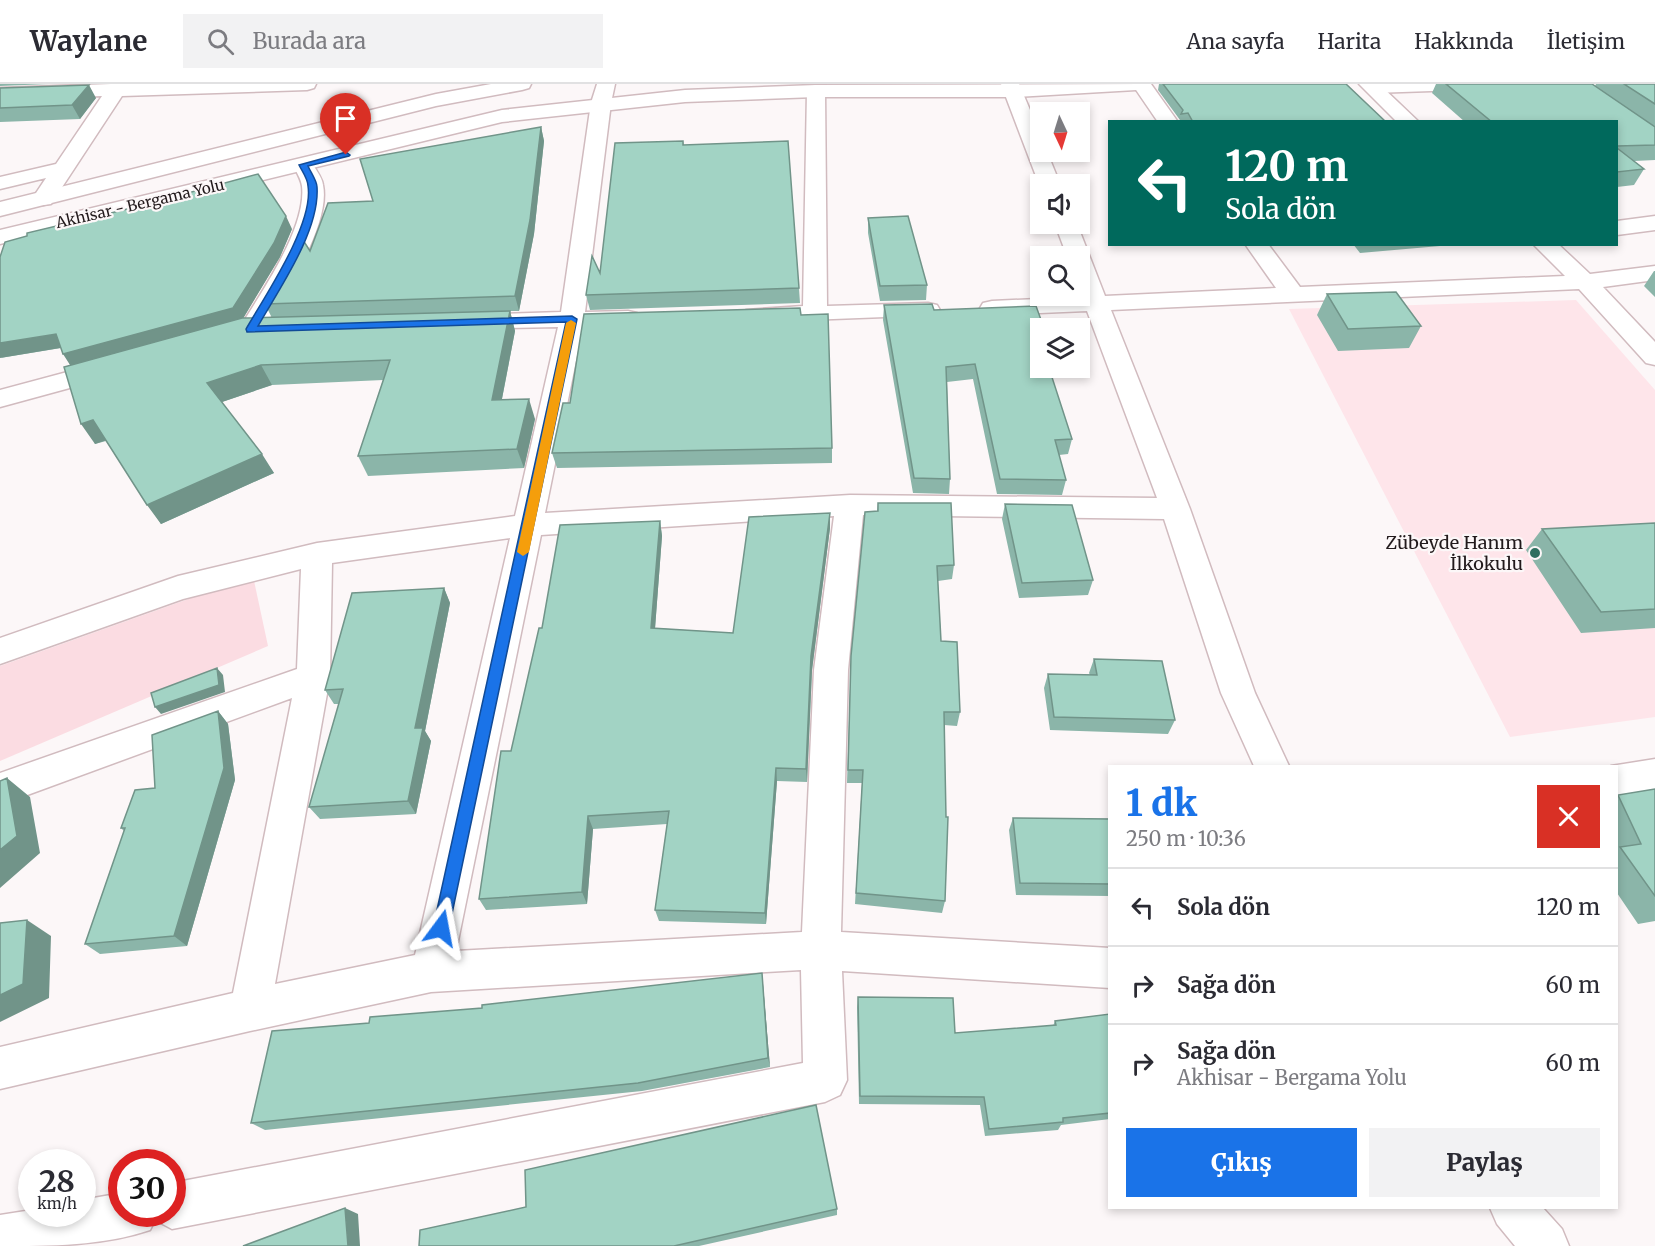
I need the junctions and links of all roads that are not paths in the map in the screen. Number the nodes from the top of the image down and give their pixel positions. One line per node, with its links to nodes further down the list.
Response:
1 (307, 84): 7 (street)
2 (522, 84): 18 (street, Akhisar - Bergama Yolu)
3 (1136, 84): 8 (street, Akhisar - Bergama Yolu)
4 (1141, 84): 12 (street)
5 (1490, 84): 6 (lane)
6 (1370, 86): 13 (street)
7 (118, 87): 10 (street); 15 (street)
8 (1012, 87): 9 (street, Akhisar - Bergama Yolu); 16 (street)
9 (816, 91): 11 (street, Akhisar - Bergama Yolu); 30 (street)
10 (0, 94)
11 (603, 94): 14 (street, Akhisar - Bergama Yolu); 33 (street)
12 (1167, 120)
13 (1407, 120)
14 (303, 165): 22 (street, Akhisar - Bergama Yolu); 35 (street)
15 (64, 168): 17 (street); 18 (street)
16 (1046, 174)
17 (0, 183)
18 (43, 199): 19 (street, Akhisar - Bergama Yolu)
19 (0, 209)
20 (1655, 223): 21 (street)
21 (1618, 228)
22 (0, 237)
23 (1257, 246): 28 (street)
24 (1546, 246): 26 (street)
25 (1655, 273): 26 (street)
26 (1585, 282): 28 (street); 36 (street)
27 (1090, 286): 29 (street)
28 (1293, 296): 29 (street)
29 (1097, 304): 30 (street); 40 (street)
30 (815, 314): 31 (street)
31 (734, 315)
32 (653, 317): 33 (street)
33 (572, 319): 34 (street); 41 (street)
34 (443, 322)
35 (251, 331)
36 (1655, 357)
37 (134, 362): 38 (street)
38 (0, 399)
39 (850, 505): 40 (street); 41 (street); 49 (street)
40 (1175, 509): 45 (street)
41 (529, 525): 42 (street); 51 (street)
42 (317, 554): 43 (street); 44 (street)
43 (0, 651)
44 (313, 677): 48 (street); 52 (street)
45 (1271, 765)
46 (1655, 774): 47 (street)
47 (1618, 780)
48 (0, 789)
49 (821, 950): 50 (street); 51 (street); 54 (street)
50 (1108, 968)
51 (431, 972): 52 (street)
52 (250, 1010): 53 (street)
53 (0, 1068)
54 (186, 1203)
55 (1514, 1209): 58 (street)
56 (108, 1219): 57 (street)
57 (0, 1239)
58 (1545, 1246)

